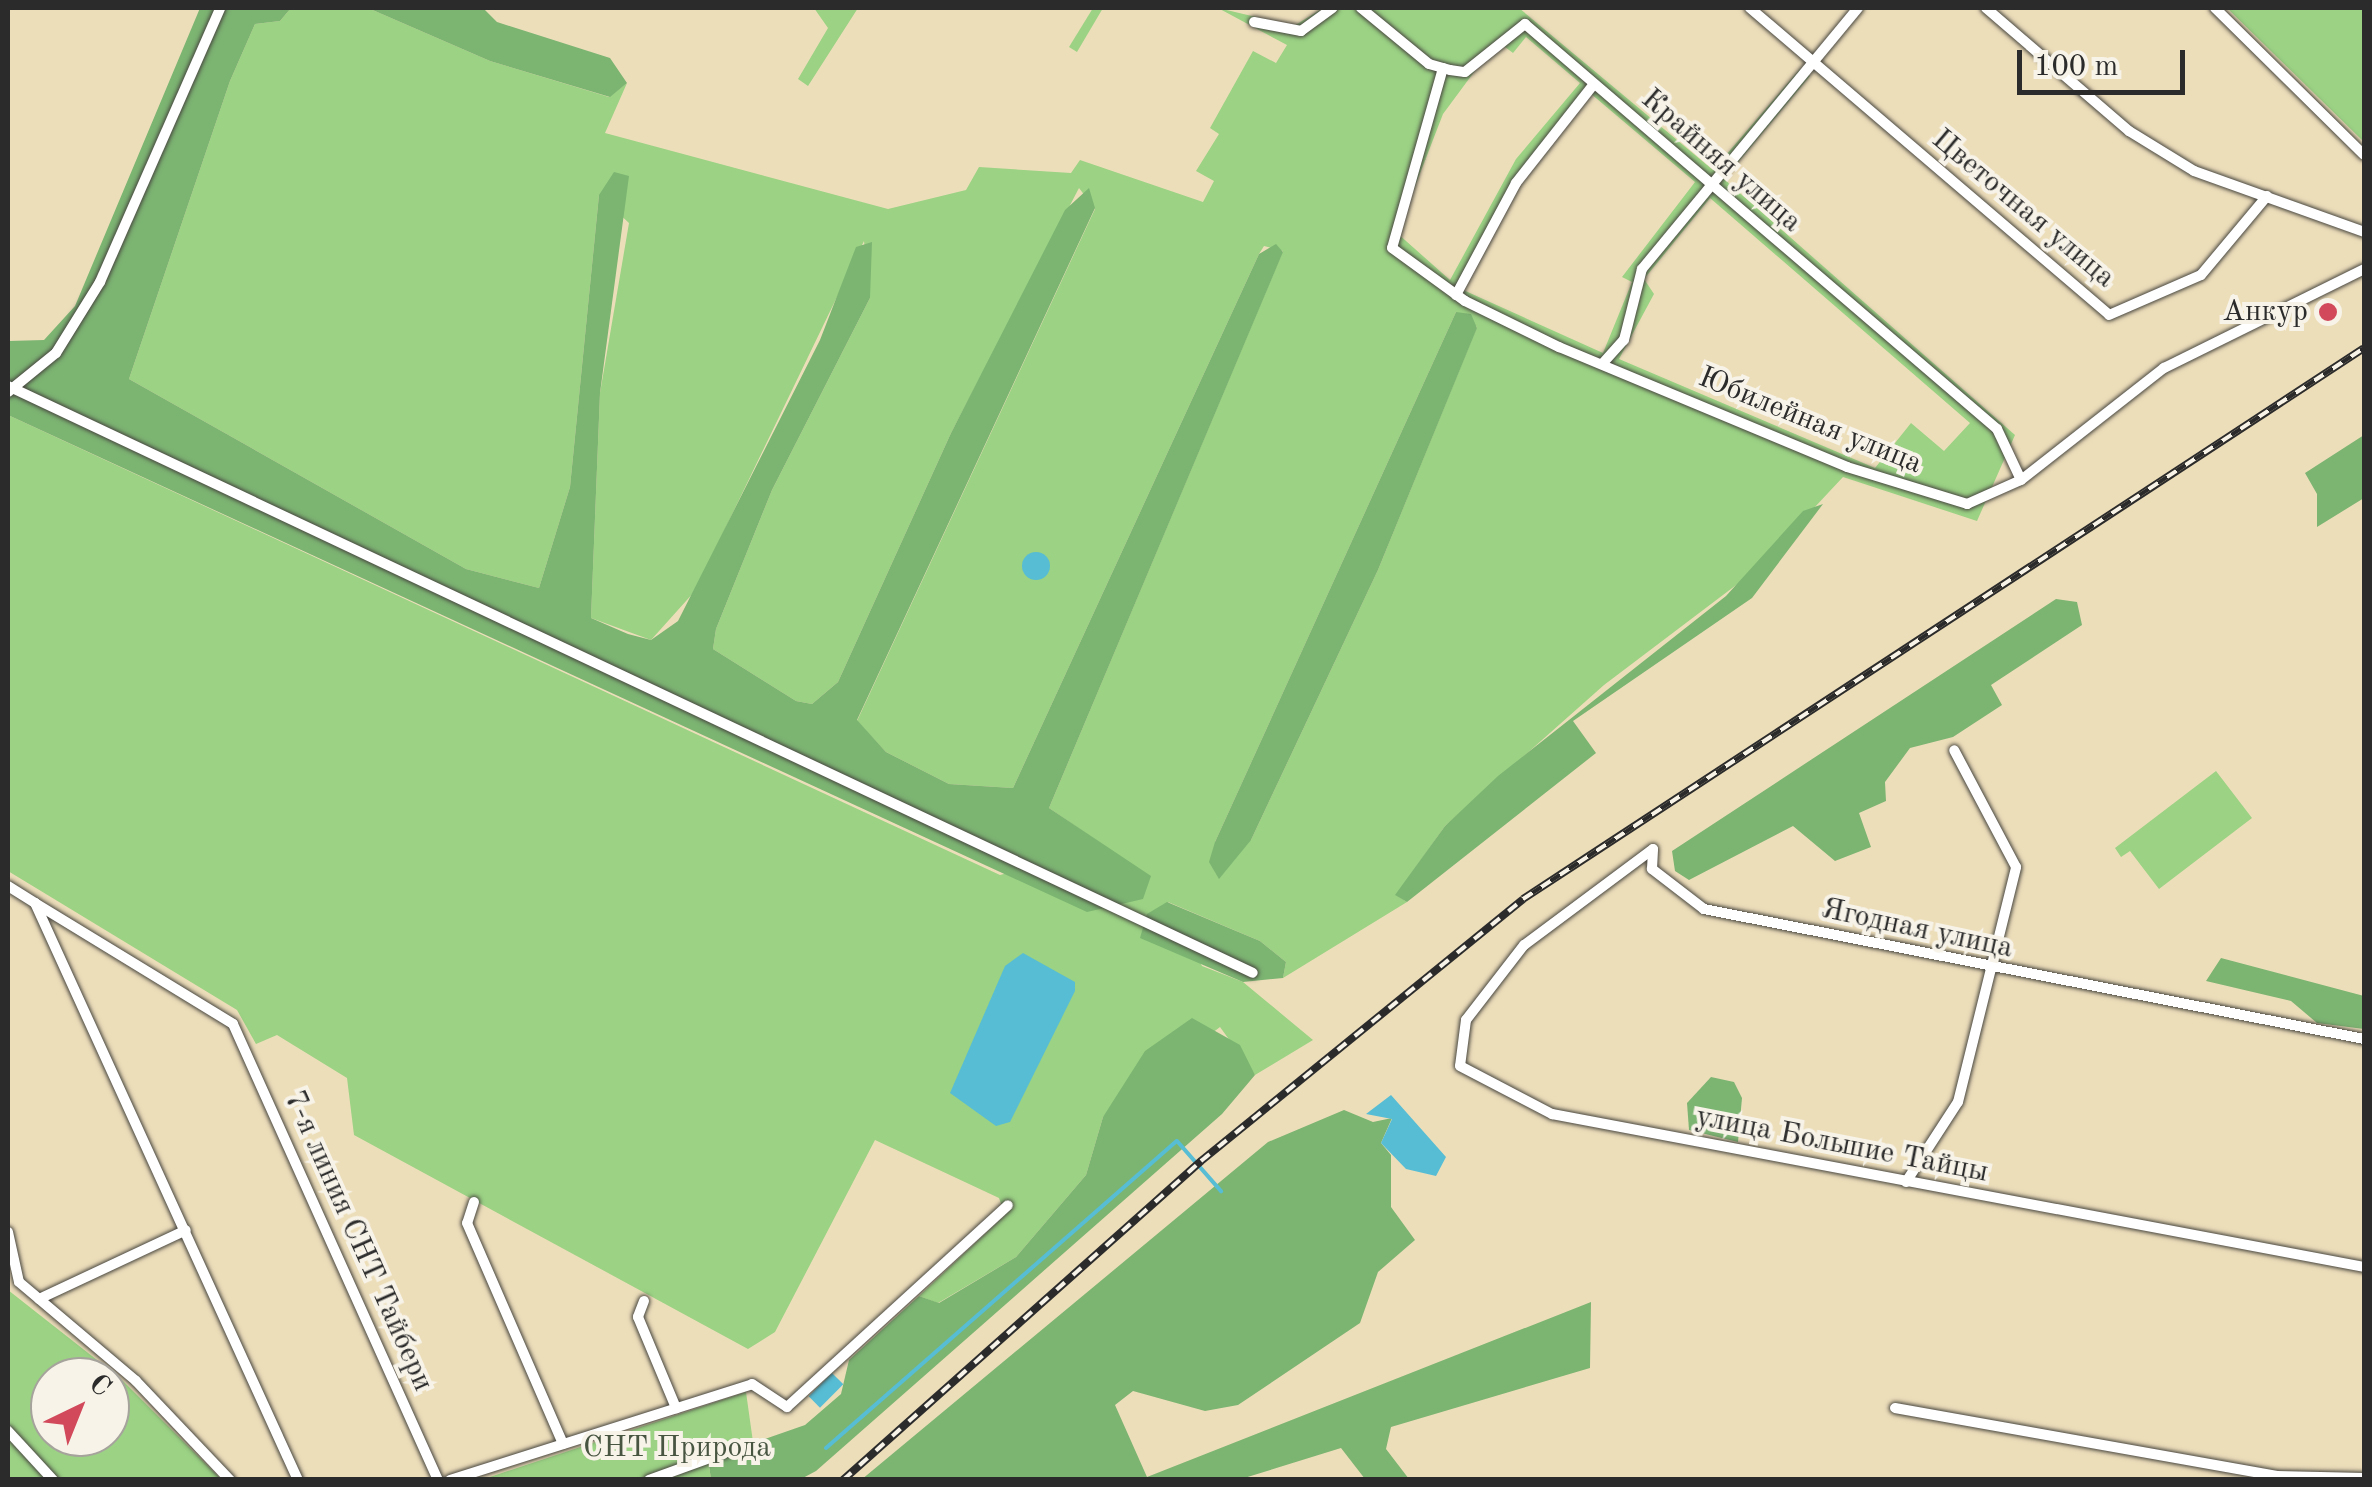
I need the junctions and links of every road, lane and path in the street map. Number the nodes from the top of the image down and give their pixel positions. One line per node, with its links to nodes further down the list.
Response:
1 (220, 8): 19 (street)
2 (1333, 8): 8 (street)
3 (1361, 8): 10 (street)
4 (1750, 8): 9 (street, Цветочная улица)
5 (1858, 8): 9 (street)
6 (1986, 8): 14 (street)
7 (2215, 8): 12 (street)
8 (1254, 22)
9 (1812, 60): 13 (street); 14 (street, Цветочная улица)
10 (1443, 68): 11 (street, Крайняя улица); 17 (street, Юбилейная улица)
11 (1594, 84): 13 (street, Крайняя улица); 17 (street)
12 (2364, 155)
13 (1708, 184): 18 (street); 20 (street, Крайняя улица)
14 (2267, 196): 15 (street)
15 (2364, 232)
16 (2364, 269): 20 (street, Юбилейная улица)
17 (1456, 295): 18 (street, Юбилейная улица)
18 (1603, 363): 20 (street, Юбилейная улица)
19 (9, 389): 26 (street)
20 (2020, 480)
21 (1954, 750): 25 (street)
22 (8, 886): 23 (street)
23 (36, 903): 31 (street); 47 (street, 7-я линия СНТ Тайбери)
24 (1524, 945): 25 (street, Ягодная улица); 28 (street, улица Большие Тайцы)
25 (1988, 969): 27 (street, Ягодная улица); 28 (street)
26 (1253, 973)
27 (2364, 1039)
28 (1906, 1182): 33 (street, улица Большие Тайцы)
29 (474, 1202): 41 (street)
30 (1008, 1205): 38 (street)
31 (186, 1230): 36 (street); 46 (street)
32 (8, 1232): 35 (street)
33 (2364, 1266)
34 (8, 1272): 35 (street)
35 (19, 1282): 36 (street)
36 (39, 1300): 45 (street)
37 (644, 1302): 38 (street)
38 (676, 1408): 41 (street)
39 (1895, 1408): 43 (street)
40 (8, 1431): 44 (street)
41 (563, 1444): 48 (street)
42 (732, 1450): 49 (street)
43 (2364, 1478)
44 (54, 1480)
45 (230, 1480)
46 (298, 1480)
47 (438, 1480)
48 (450, 1480)
49 (650, 1480)

